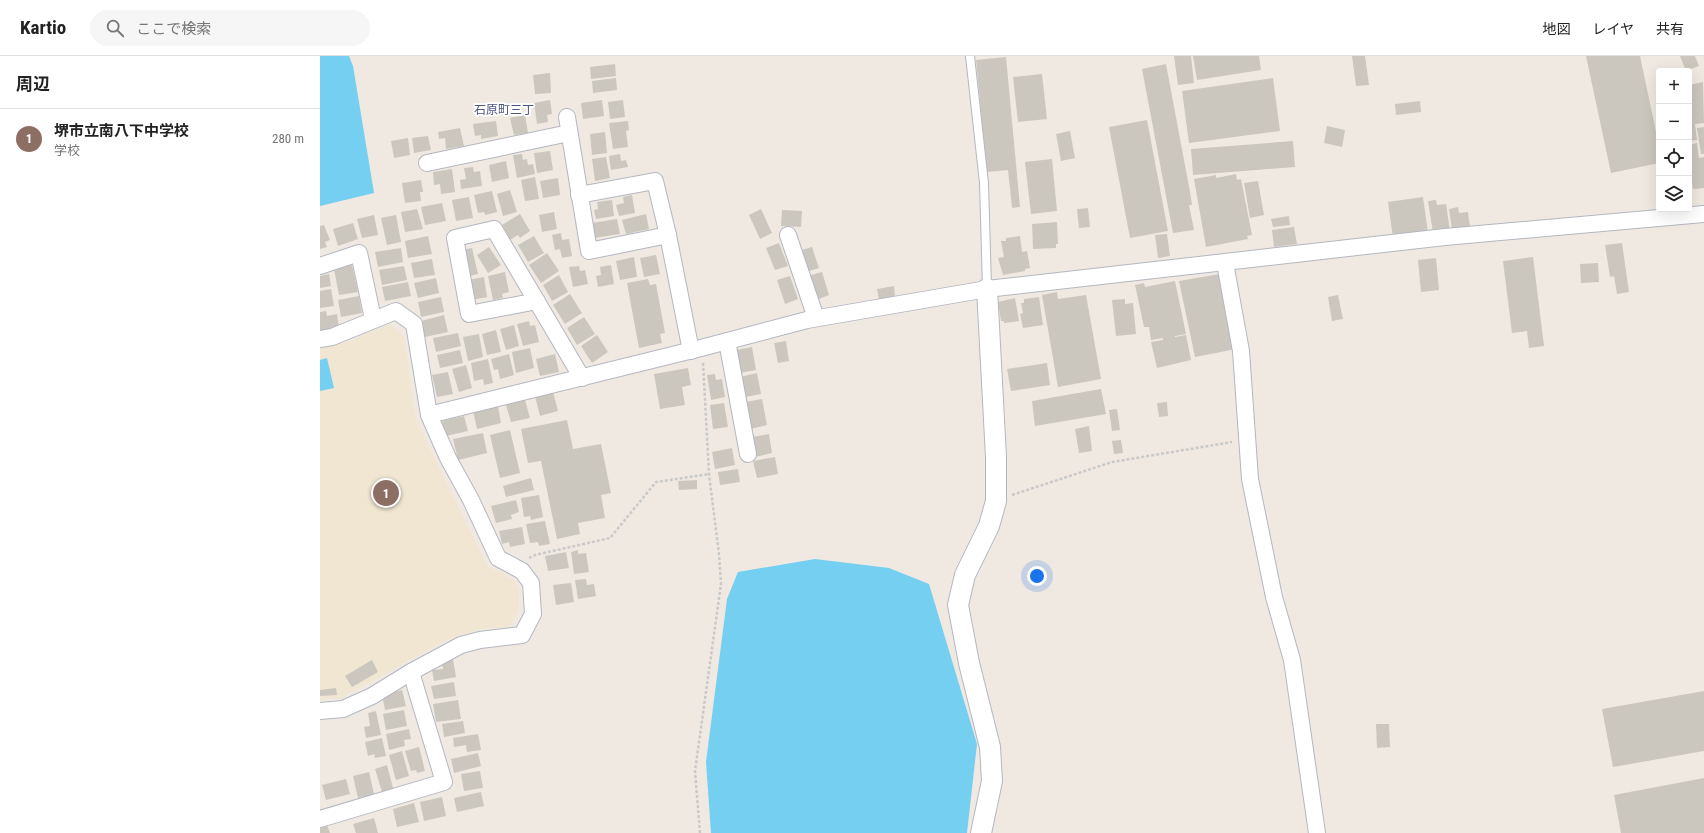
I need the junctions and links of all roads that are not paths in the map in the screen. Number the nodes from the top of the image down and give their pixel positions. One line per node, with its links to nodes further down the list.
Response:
1 (970, 56): 11 (lane)
2 (567, 117): 3 (street)
3 (569, 133): 4 (street); 5 (street)
4 (426, 163)
5 (580, 195): 7 (street); 7 (street)
6 (1704, 214): 9 (street)
7 (668, 235): 17 (street)
8 (788, 235): 13 (street)
9 (1225, 263): 11 (street); 25 (street)
10 (320, 266): 14 (street)
11 (987, 289): 13 (street); 24 (street)
12 (537, 301): 12 (street); 18 (street)
13 (816, 318): 16 (street)
14 (373, 319): 15 (street); 19 (street)
15 (320, 339)
16 (727, 341): 17 (street); 20 (street)
17 (696, 350): 18 (street)
18 (582, 378): 19 (street)
19 (429, 415): 21 (street)
20 (748, 454)
21 (411, 672): 22 (street); 23 (street)
22 (320, 711)
23 (320, 819)
24 (981, 833)
25 (1317, 833)

